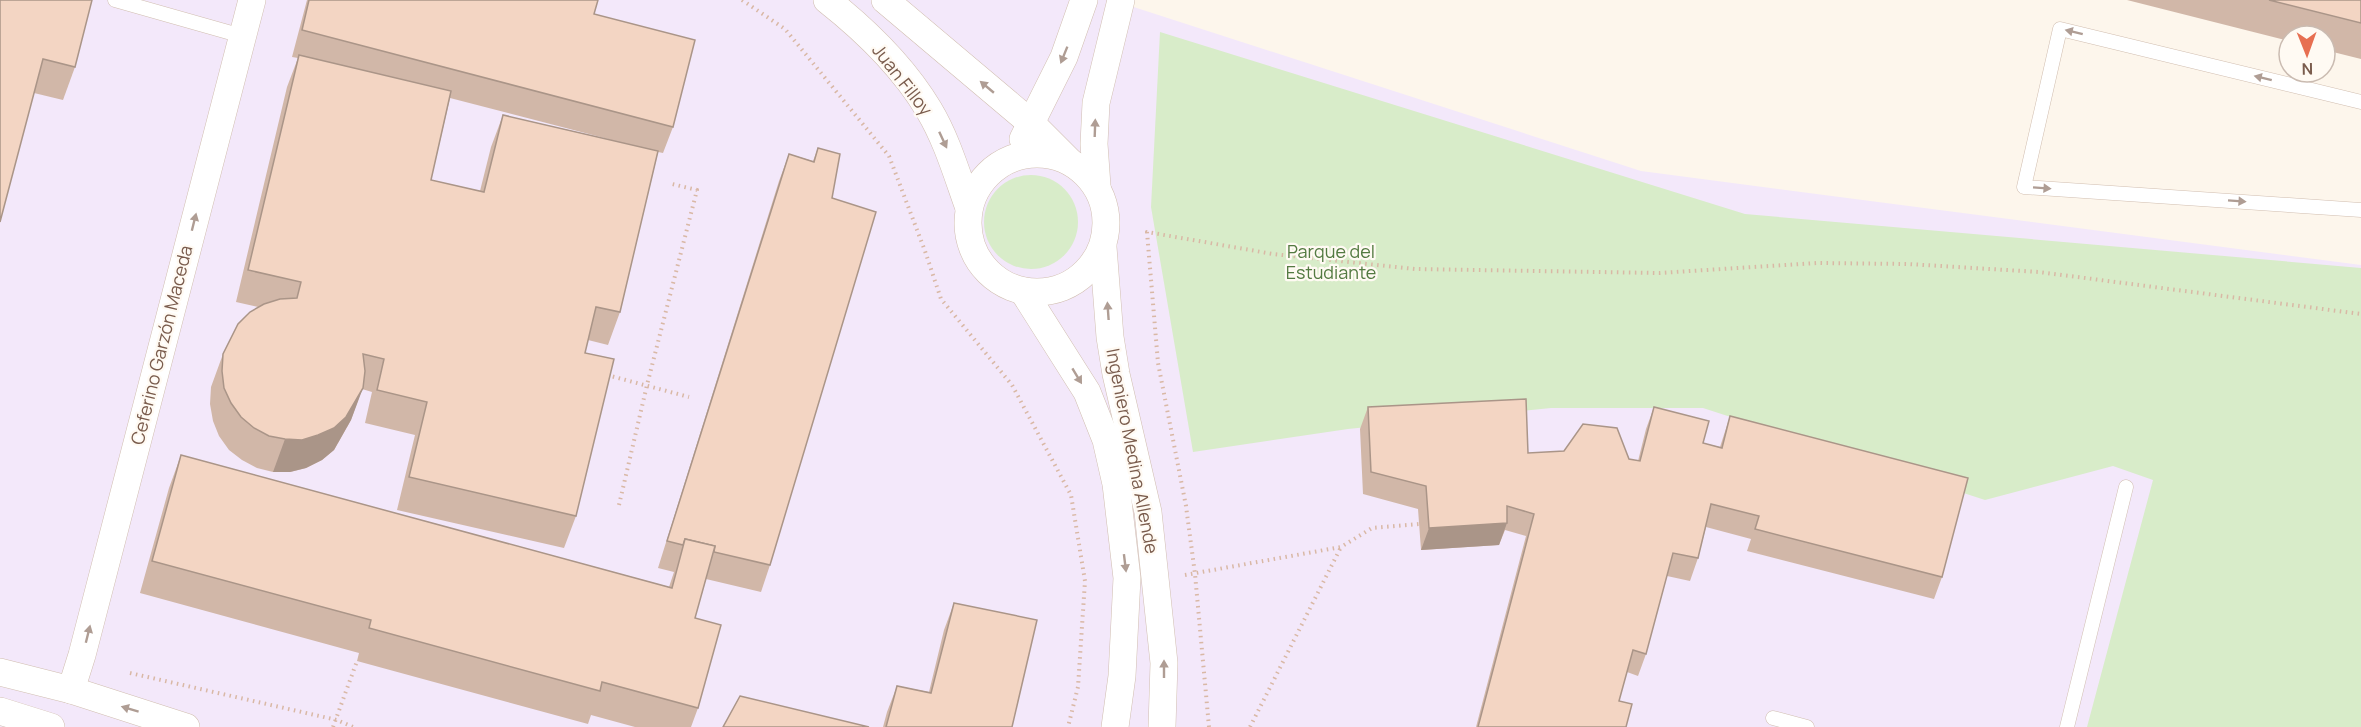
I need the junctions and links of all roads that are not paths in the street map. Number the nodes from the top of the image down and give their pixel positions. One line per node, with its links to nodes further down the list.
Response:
1 (115, 0): 7 (lane)
2 (252, 0): 7 (street, Ceferino Garzón Maceda)
3 (826, 0): 13 (street, Juan Filloy, one-way to 13)
4 (885, 0): 9 (street, one-way to 4)
5 (1084, 0): 9 (street, one-way to 9)
6 (1121, 0): 12 (street, one-way to 6)
7 (242, 36): 19 (street, Ceferino Garzón Maceda, one-way to 7)
8 (2361, 102): 14 (lane, one-way to 14)
9 (1032, 124): 10 (street); 11 (street)
10 (1012, 158): 11 (street); 13 (street)
11 (1069, 161): 12 (street)
12 (1096, 186): 15 (street)
13 (969, 208): 16 (street)
14 (2361, 210)
15 (1103, 247): 16 (street); 25 (street, Ingeniero Medina Allende, one-way to 15)
16 (1023, 291): 24 (street, Ingeniero Medina Allende, one-way to 24)
17 (2126, 487): 27 (lane)
18 (0, 672): 19 (street)
19 (71, 690): 23 (street, one-way to 19)
20 (0, 711): 22 (street)
21 (1773, 718): 26 (lane)
22 (51, 727)
23 (186, 727)
24 (1115, 727)
25 (1162, 727)
26 (1807, 727)
27 (2067, 727)

